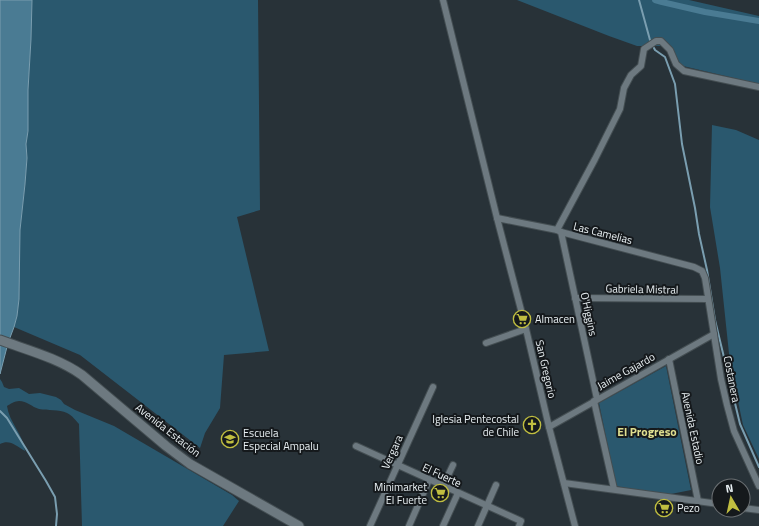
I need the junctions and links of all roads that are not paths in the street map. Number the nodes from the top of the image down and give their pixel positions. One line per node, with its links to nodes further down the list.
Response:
1 (443, 0): 3 (street, San Gregorio)
2 (759, 87): 4 (street)
3 (497, 218): 4 (street, Las Camelias); 8 (street, San Gregorio)
4 (559, 231): 5 (street, Las Camelias); 6 (street, O'Higgins)
5 (702, 271): 7 (street, Costanera)
6 (575, 298): 7 (street, Gabriela Mistral); 14 (street, O'Higgins)
7 (708, 299): 9 (street, Costanera)
8 (526, 329): 11 (street); 15 (street, San Gregorio)
9 (714, 334): 12 (street, Jaime Gajardo); 23 (street, Costanera)
10 (0, 340): 30 (main road, Avenida Estación)
11 (486, 343)
12 (668, 359): 14 (street, Jaime Gajardo); 26 (street, Avenida Estadio)
13 (433, 387): 17 (street, Vergara)
14 (596, 400): 15 (street, Jaime Gajardo); 24 (street, O'Higgins)
15 (549, 426): 20 (street, San Gregorio)
16 (356, 446): 17 (street, El Fuerte)
17 (397, 465): 19 (street, El Fuerte); 31 (street, Vergara)
18 (453, 465): 22 (street)
19 (430, 480): 22 (street, El Fuerte); 32 (street)
20 (564, 483): 24 (street); 35 (street, San Gregorio)
21 (496, 485): 28 (street)
22 (443, 486): 25 (street, El Fuerte)
23 (759, 486)
24 (614, 489): 26 (street)
25 (458, 493): 28 (street, El Fuerte); 33 (street)
26 (698, 501): 27 (street)
27 (711, 503)
28 (487, 506): 29 (street, El Fuerte); 34 (street)
29 (520, 524)
30 (299, 526)
31 (370, 526)
32 (409, 526)
33 (443, 526)
34 (478, 526)
35 (575, 526)

